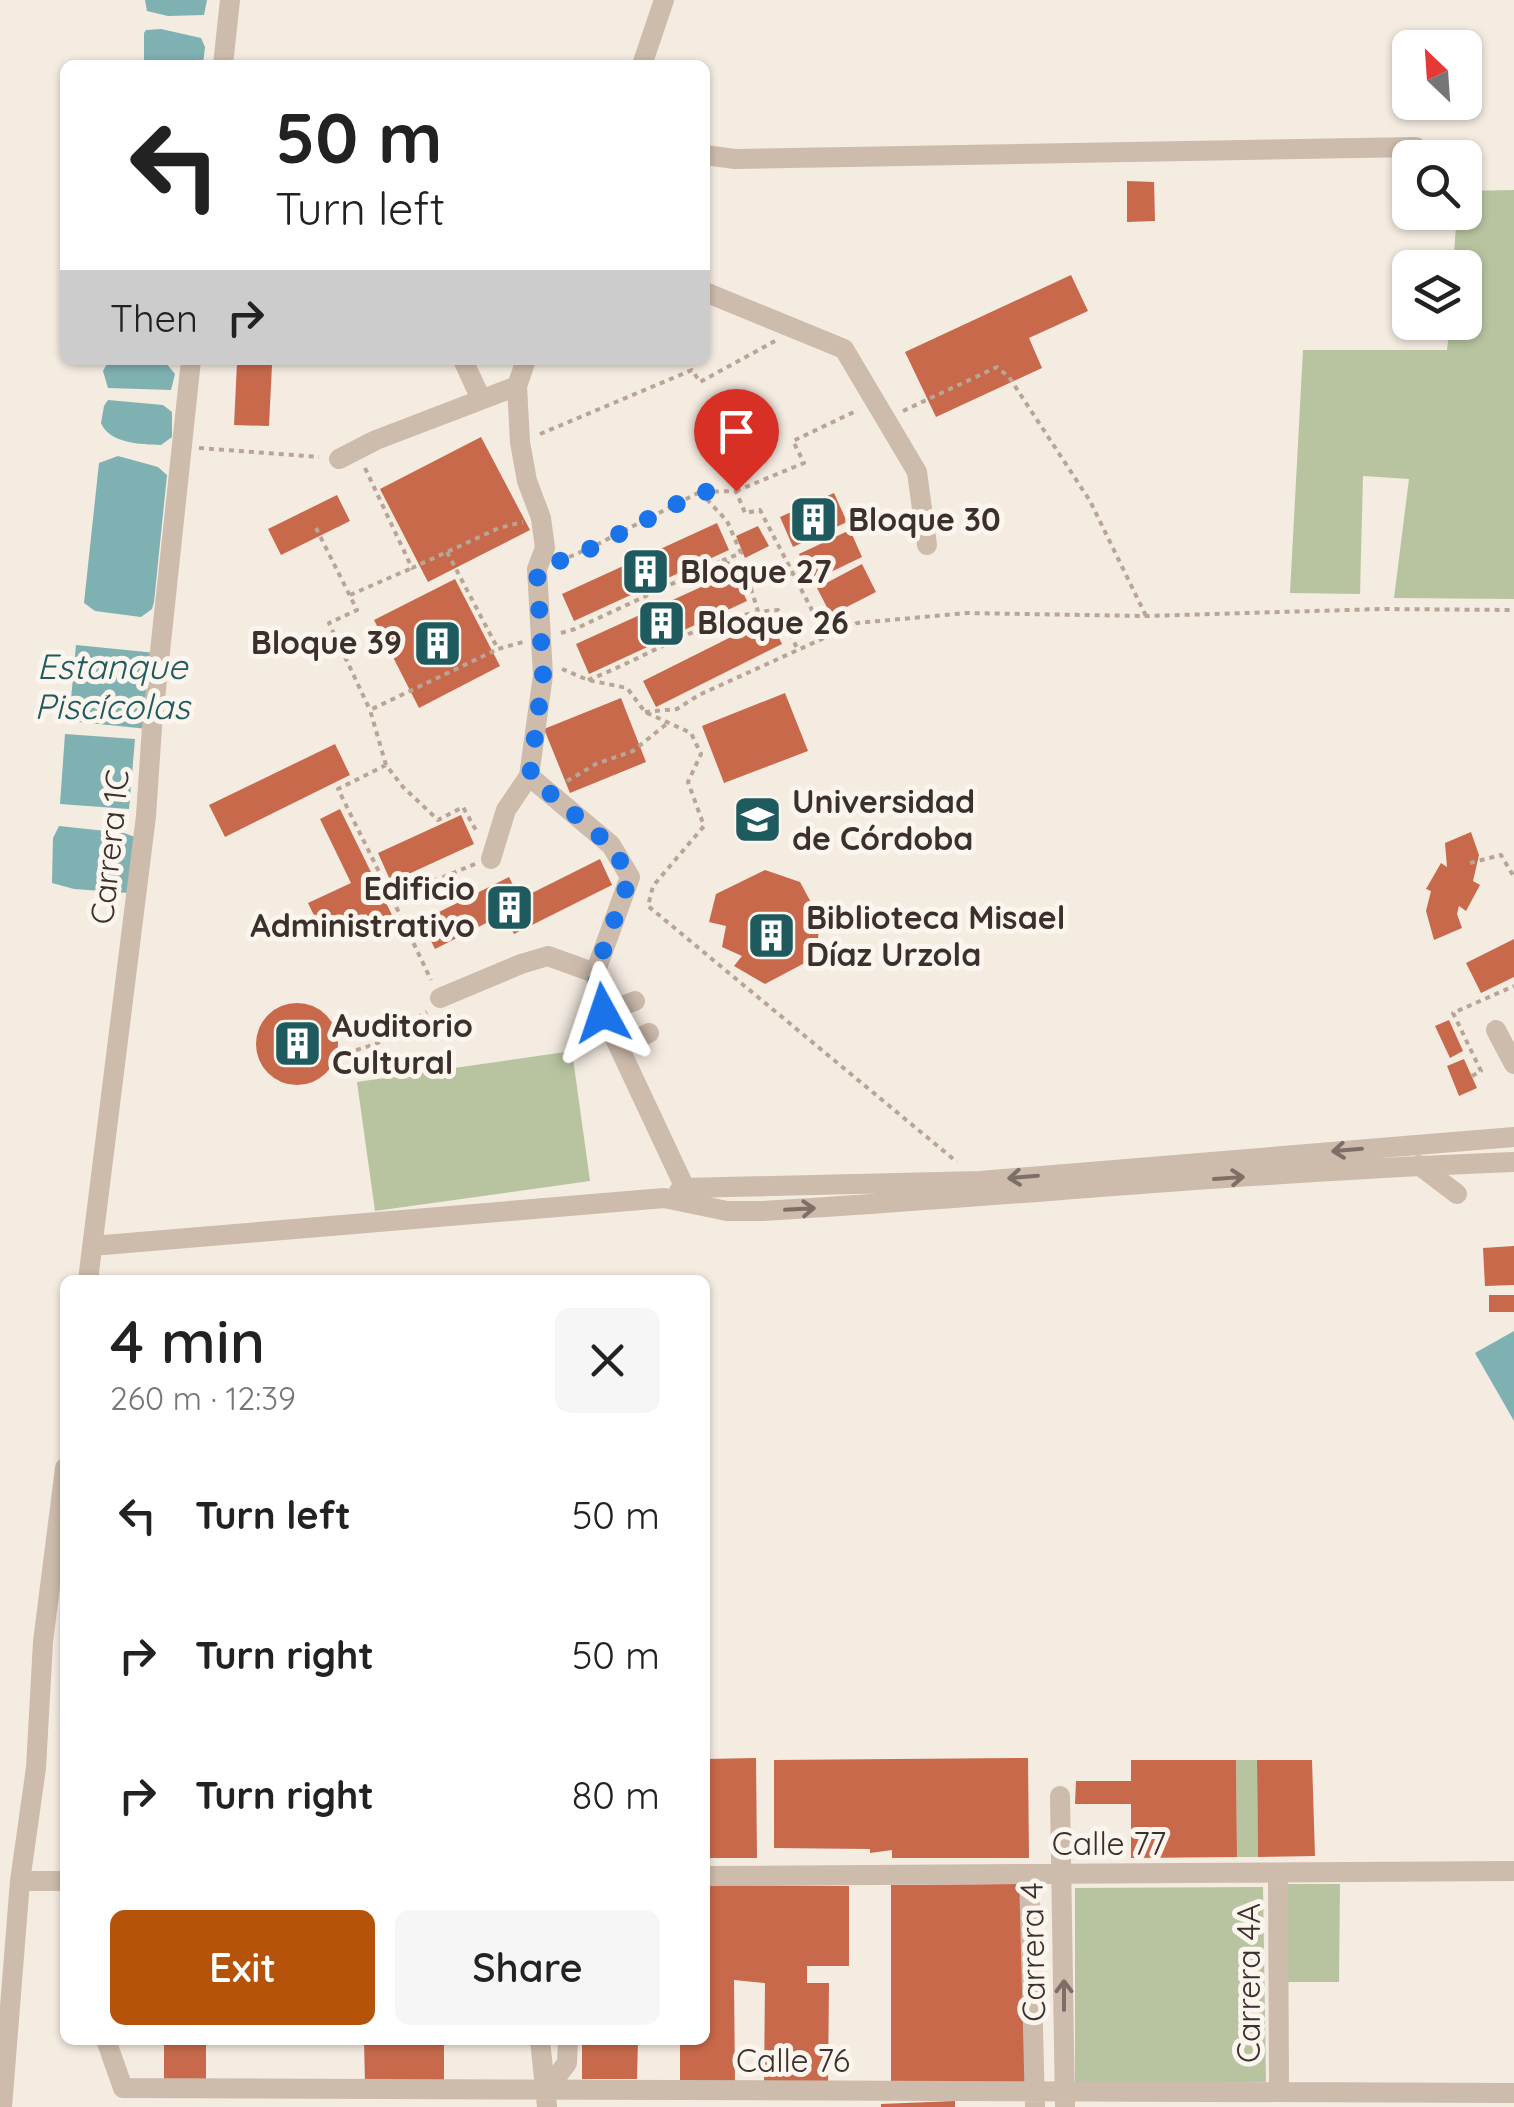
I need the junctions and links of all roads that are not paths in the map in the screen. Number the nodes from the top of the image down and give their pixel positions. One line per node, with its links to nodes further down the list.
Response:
1 (230, 0): 3 (street)
2 (664, 0): 4 (street)
3 (224, 60)
4 (644, 60)
5 (1392, 148): 6 (street)
6 (710, 156)
7 (710, 294): 14 (street)
8 (189, 365): 33 (street, Carrera 1C)
9 (465, 365): 12 (street)
10 (524, 365): 11 (street)
11 (516, 386): 12 (street); 15 (street)
12 (481, 399): 13 (street)
13 (348, 454)
14 (928, 545)
15 (530, 776): 16 (street); 17 (street)
16 (491, 859)
17 (595, 973): 18 (street); 20 (street)
18 (440, 998)
19 (635, 1000): 20 (street)
20 (603, 1013): 23 (street)
21 (1496, 1030): 24 (street)
22 (649, 1033): 23 (street)
23 (619, 1047): 29 (street)
24 (1514, 1064)
25 (1514, 1137): 26 (street)
26 (1407, 1159): 27 (street); 28 (street); 30 (street)
27 (1514, 1162)
28 (1190, 1172): 29 (street, one-way to 29); 32 (street, one-way to 28)
29 (685, 1188): 31 (street); 32 (street)
30 (1458, 1194)
31 (664, 1198): 32 (street); 33 (street)
32 (703, 1208)
33 (92, 1246): 34 (street, Carrera 1C)
34 (89, 1275)
35 (60, 1508): 42 (street)
36 (1060, 1796): 40 (street, Carrera 4)
37 (1514, 1871): 38 (street, Calle 77)
38 (1278, 1873): 40 (street, Calle 77); 47 (street, Carrera 4A)
39 (1029, 1874): 40 (street, Calle 77); 41 (street, Calle 77); 50 (street, Carrera 4)
40 (1063, 1874): 51 (street, Carrera 4, one-way to 40)
41 (710, 1876)
42 (20, 1881): 43 (street); 52 (street)
43 (60, 1881)
44 (108, 2045): 49 (street, Calle 76)
45 (540, 2045): 49 (street)
46 (568, 2045): 49 (street)
47 (1279, 2092): 48 (street, Calle 76); 51 (street, Calle 76)
48 (1514, 2093)
49 (547, 2098): 50 (street, Calle 76)
50 (1035, 2099): 51 (street, Calle 76)
51 (1064, 2100)
52 (2, 2107)

